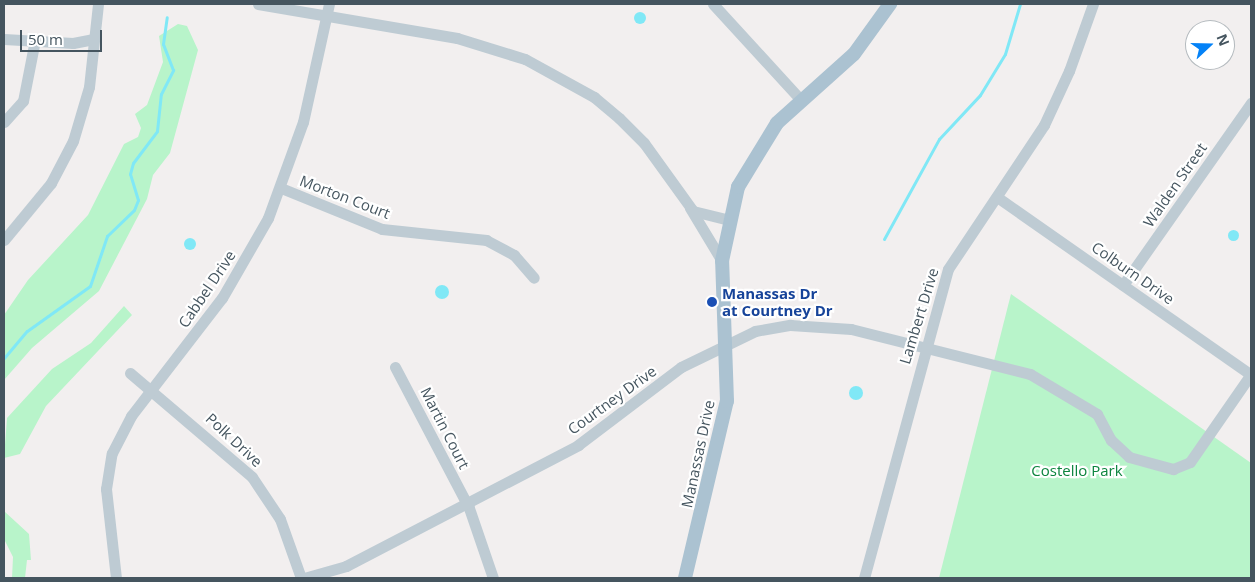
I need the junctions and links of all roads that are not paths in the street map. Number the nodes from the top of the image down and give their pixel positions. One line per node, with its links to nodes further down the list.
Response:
1 (98, 4): 9 (street)
2 (258, 4): 7 (street)
3 (329, 4): 7 (street, Cabbel Drive)
4 (713, 4): 11 (street)
5 (890, 4): 11 (main road, Manassas Drive)
6 (1093, 4): 15 (street, Lambert Drive)
7 (327, 16): 14 (street, Cabbel Drive); 16 (street)
8 (4, 39): 10 (street)
9 (94, 39): 10 (street); 18 (street)
10 (35, 40): 13 (street)
11 (801, 100): 17 (main road, Manassas Drive)
12 (1251, 103): 21 (street, Walden Street)
13 (4, 122)
14 (281, 188): 20 (street, Morton Court); 27 (street, Cabbel Drive)
15 (997, 197): 21 (street, Colburn Drive); 23 (street, Lambert Drive)
16 (690, 206): 17 (street); 19 (street)
17 (728, 220): 19 (main road, Manassas Drive)
18 (4, 240)
19 (722, 261): 22 (main road, Manassas Drive)
20 (534, 278)
21 (1123, 285): 26 (street, Colburn Drive)
22 (727, 343): 23 (street, Courtney Drive); 28 (street, Courtney Drive); 32 (main road, Manassas Drive)
23 (925, 346): 26 (street, Courtney Drive); 33 (street, Lambert Drive)
24 (395, 366): 28 (street, Martin Court)
25 (130, 373): 27 (street, Polk Drive)
26 (1251, 375)
27 (152, 388): 29 (street, Cabbel Drive); 30 (street, Polk Drive)
28 (467, 503): 30 (street, Courtney Drive); 31 (street, Martin Court)
29 (116, 578)
30 (302, 578)
31 (493, 578)
32 (686, 578)
33 (864, 578)

